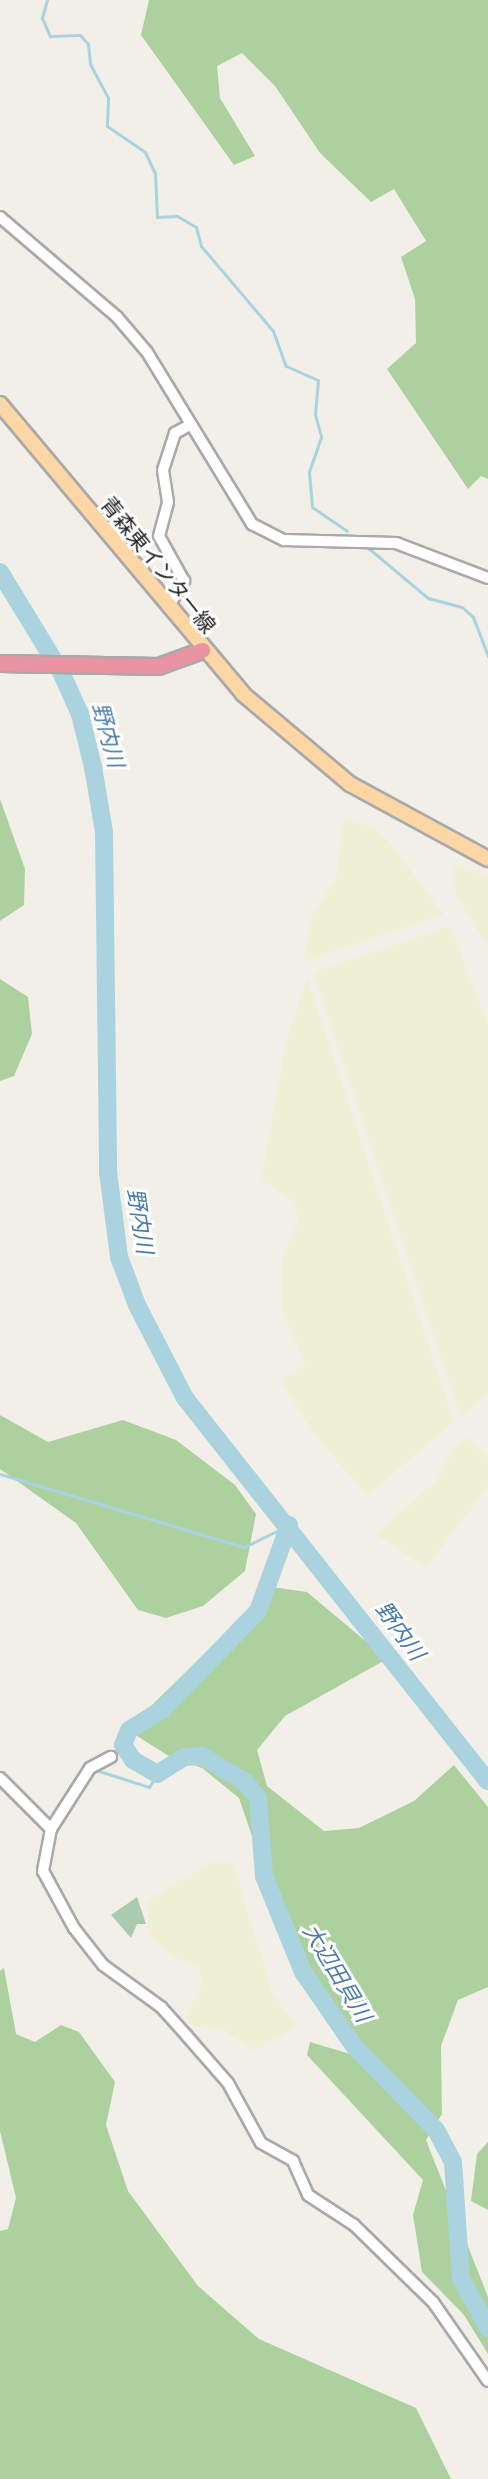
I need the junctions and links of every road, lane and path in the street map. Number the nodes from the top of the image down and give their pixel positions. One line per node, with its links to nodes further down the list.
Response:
1 (0, 217): 3 (street)
2 (0, 404): 5 (main road, 青森東インター線)
3 (188, 426): 4 (street); 5 (street)
4 (488, 578)
5 (168, 608): 6 (main road, 青森東インター線)
6 (202, 650): 7 (highway, 青森東インター線); 8 (main road)
7 (0, 663)
8 (488, 859)
9 (111, 1757): 11 (street)
10 (0, 1778): 11 (street)
11 (51, 1829): 12 (street)
12 (488, 2381)

